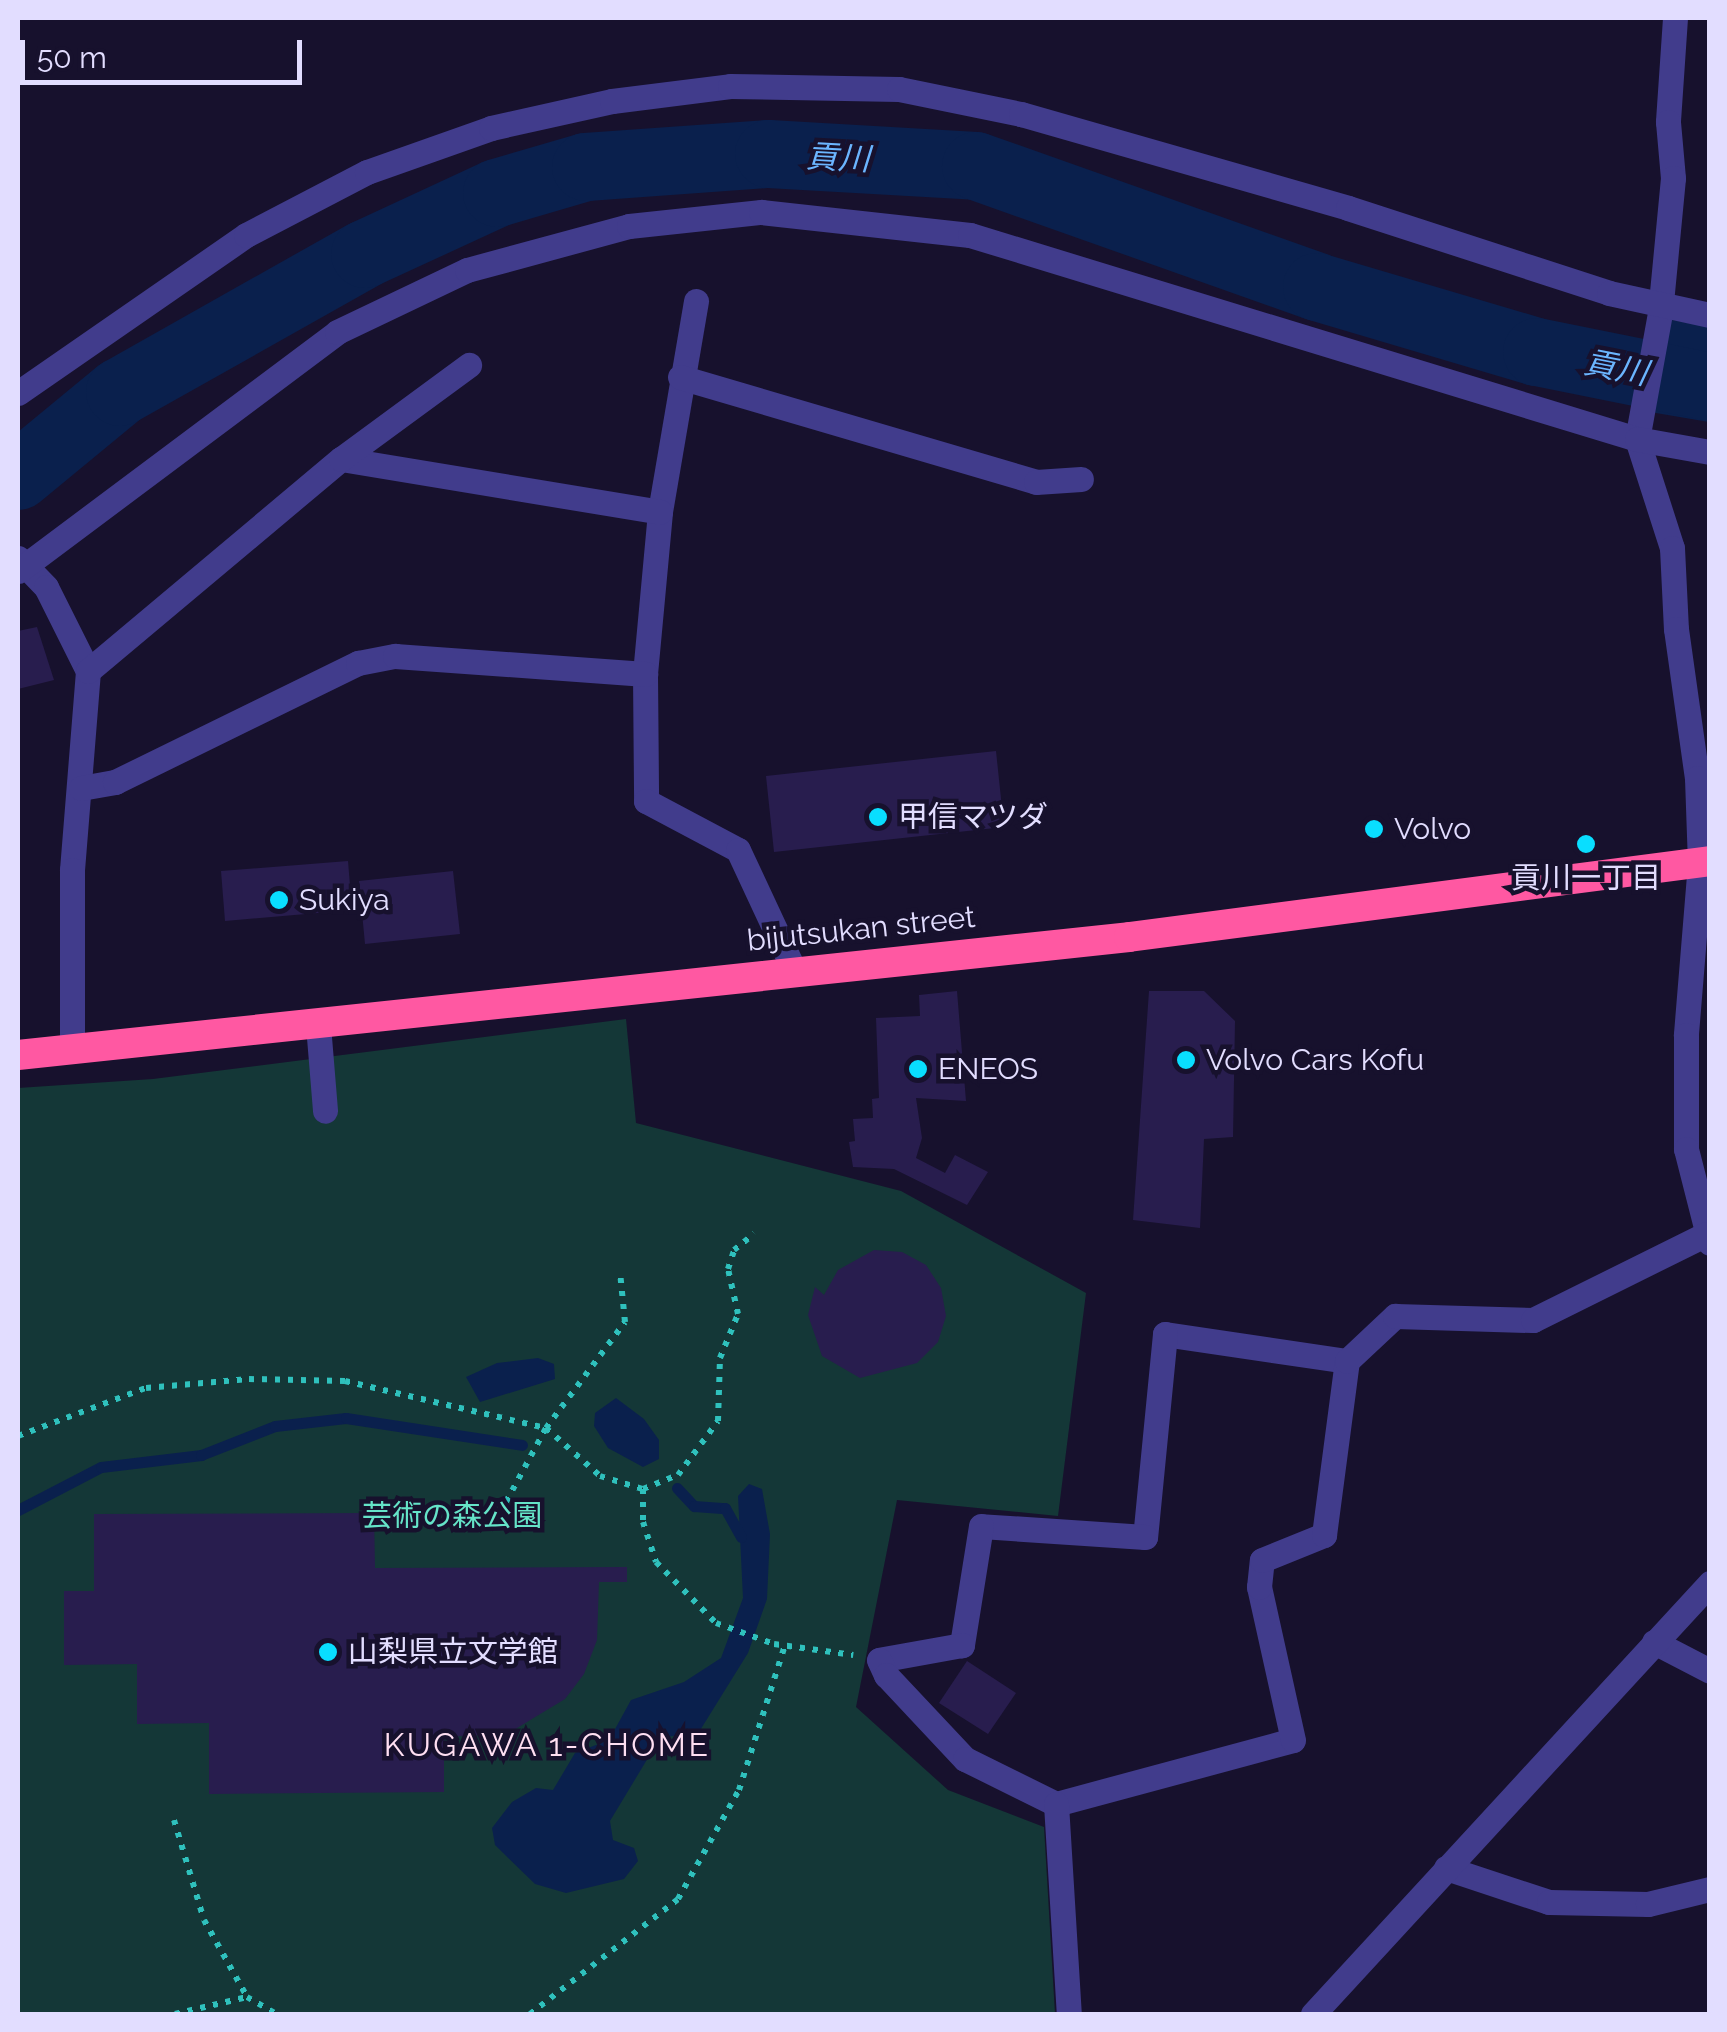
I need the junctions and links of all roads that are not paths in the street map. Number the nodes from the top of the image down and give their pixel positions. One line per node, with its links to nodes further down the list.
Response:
1 (1675, 18): 3 (street)
2 (696, 301): 6 (street)
3 (1660, 309): 4 (street); 7 (street); 8 (street)
4 (1710, 314)
5 (469, 365): 10 (street)
6 (680, 377): 11 (street); 12 (street)
7 (18, 393)
8 (1638, 433): 9 (street); 13 (street); 17 (street)
9 (1710, 452)
10 (341, 458): 12 (street); 14 (street)
11 (1081, 479)
12 (660, 512): 15 (street)
13 (20, 563): 14 (street)
14 (88, 671): 16 (street)
15 (645, 674): 16 (street); 18 (street)
16 (81, 788): 20 (street)
17 (1705, 862): 18 (highway, bijutsukan street); 23 (street)
18 (794, 970): 19 (highway, bijutsukan street)
19 (318, 1025): 20 (highway, bijutsukan street); 22 (street)
20 (72, 1051): 21 (highway, bijutsukan street)
21 (18, 1055)
22 (325, 1111)
23 (1708, 1239): 24 (street)
24 (1347, 1361): 28 (street); 28 (street)
25 (1710, 1583): 26 (street)
26 (1654, 1642): 27 (street); 29 (street)
27 (1710, 1671)
28 (1056, 1804): 31 (street)
29 (1446, 1868): 30 (street); 32 (street)
30 (1710, 1889)
31 (1069, 2014)
32 (1313, 2014)

